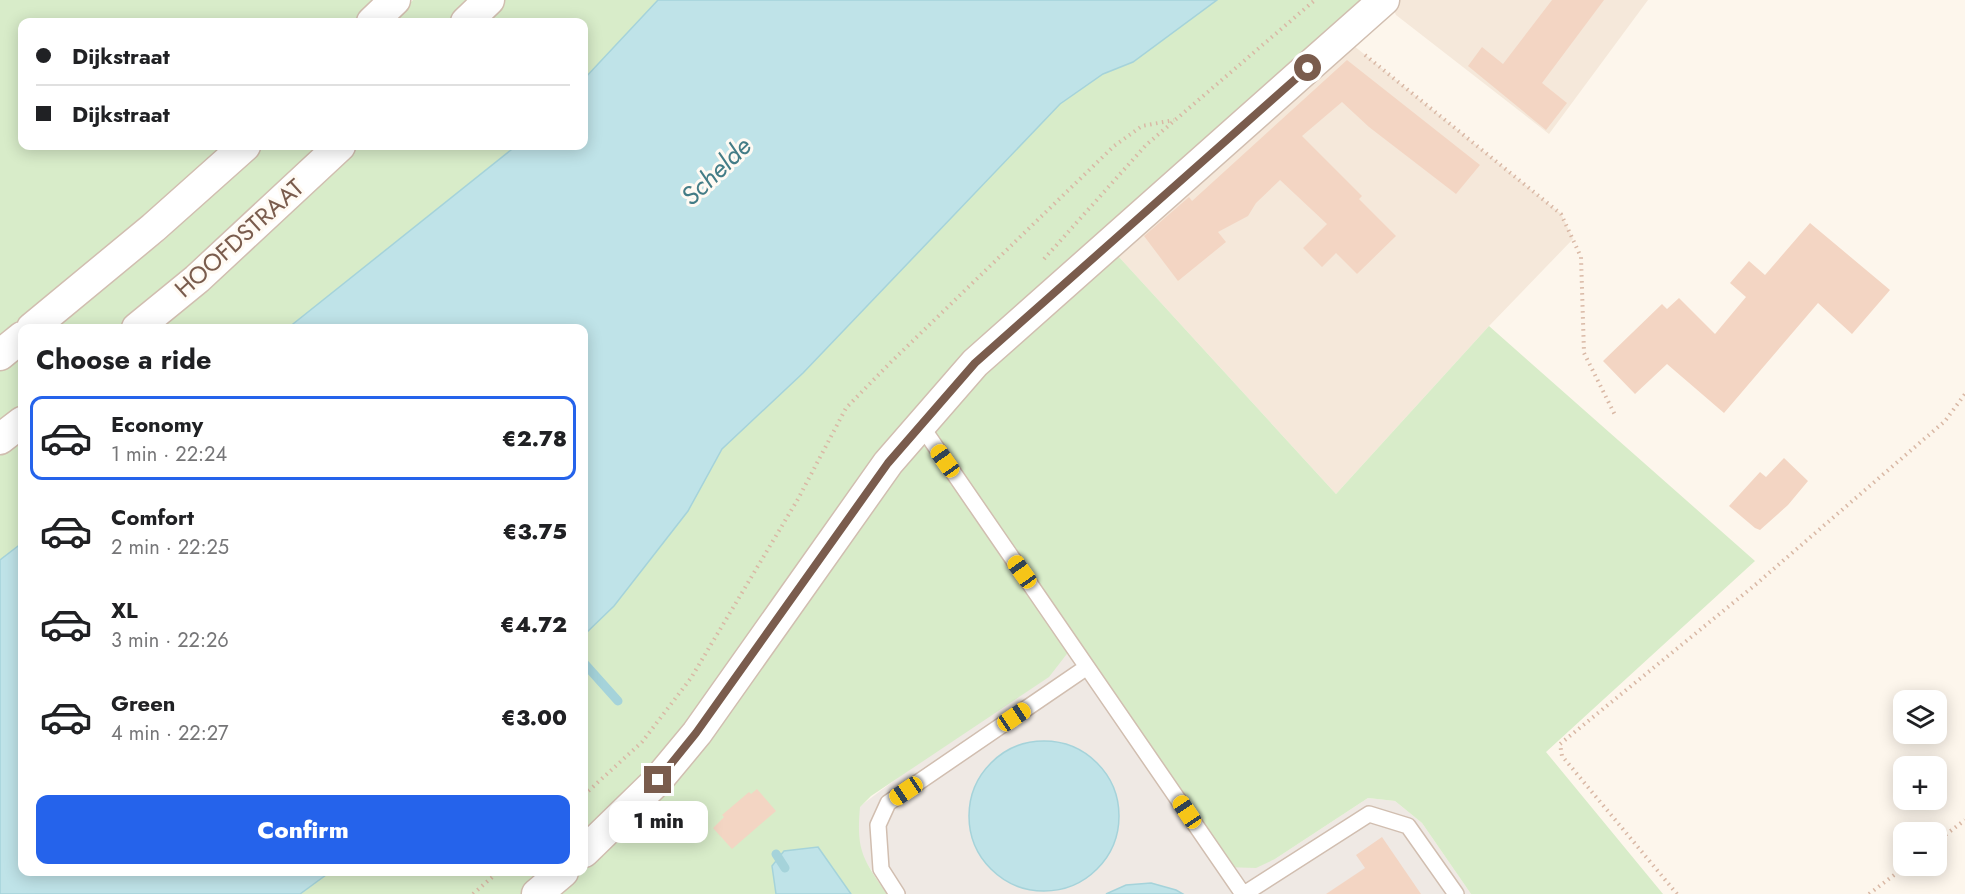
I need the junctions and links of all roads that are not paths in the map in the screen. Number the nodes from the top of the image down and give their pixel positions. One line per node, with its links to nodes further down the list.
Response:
1 (395, 0): 4 (street)
2 (489, 0): 5 (street)
3 (1384, 0): 12 (street)
4 (376, 18)
5 (470, 18)
6 (241, 150): 8 (street)
7 (336, 150): 9 (street, HOOFDSTRAAT)
8 (38, 324)
9 (141, 324)
10 (18, 340): 11 (street)
11 (0, 355)
12 (920, 424): 15 (lane); 16 (street)
13 (18, 425): 14 (street)
14 (0, 439)
15 (1087, 667): 19 (lane); 20 (lane)
16 (588, 848)
17 (557, 876): 18 (street)
18 (537, 894)
19 (897, 894)
20 (1244, 894): 21 (lane)
21 (1456, 894)

